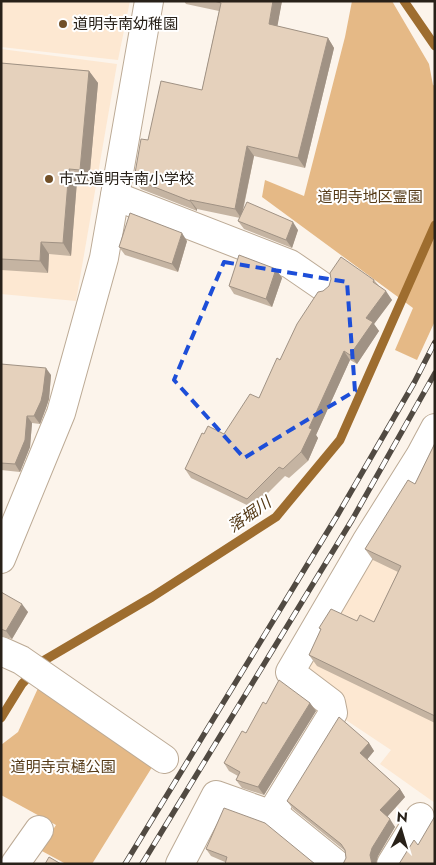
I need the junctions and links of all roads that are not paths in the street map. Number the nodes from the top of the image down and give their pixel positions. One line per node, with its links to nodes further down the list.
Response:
1 (149, 1): 2 (street)
2 (115, 196): 3 (street); 5 (street)
3 (322, 286)
4 (435, 428): 8 (street)
5 (1, 559)
6 (1, 651): 7 (street)
7 (164, 759)
8 (271, 814): 12 (street); 13 (street)
9 (420, 816): 14 (street)
10 (40, 830): 11 (street)
11 (15, 864)
12 (180, 864)
13 (336, 864)
14 (391, 864)

